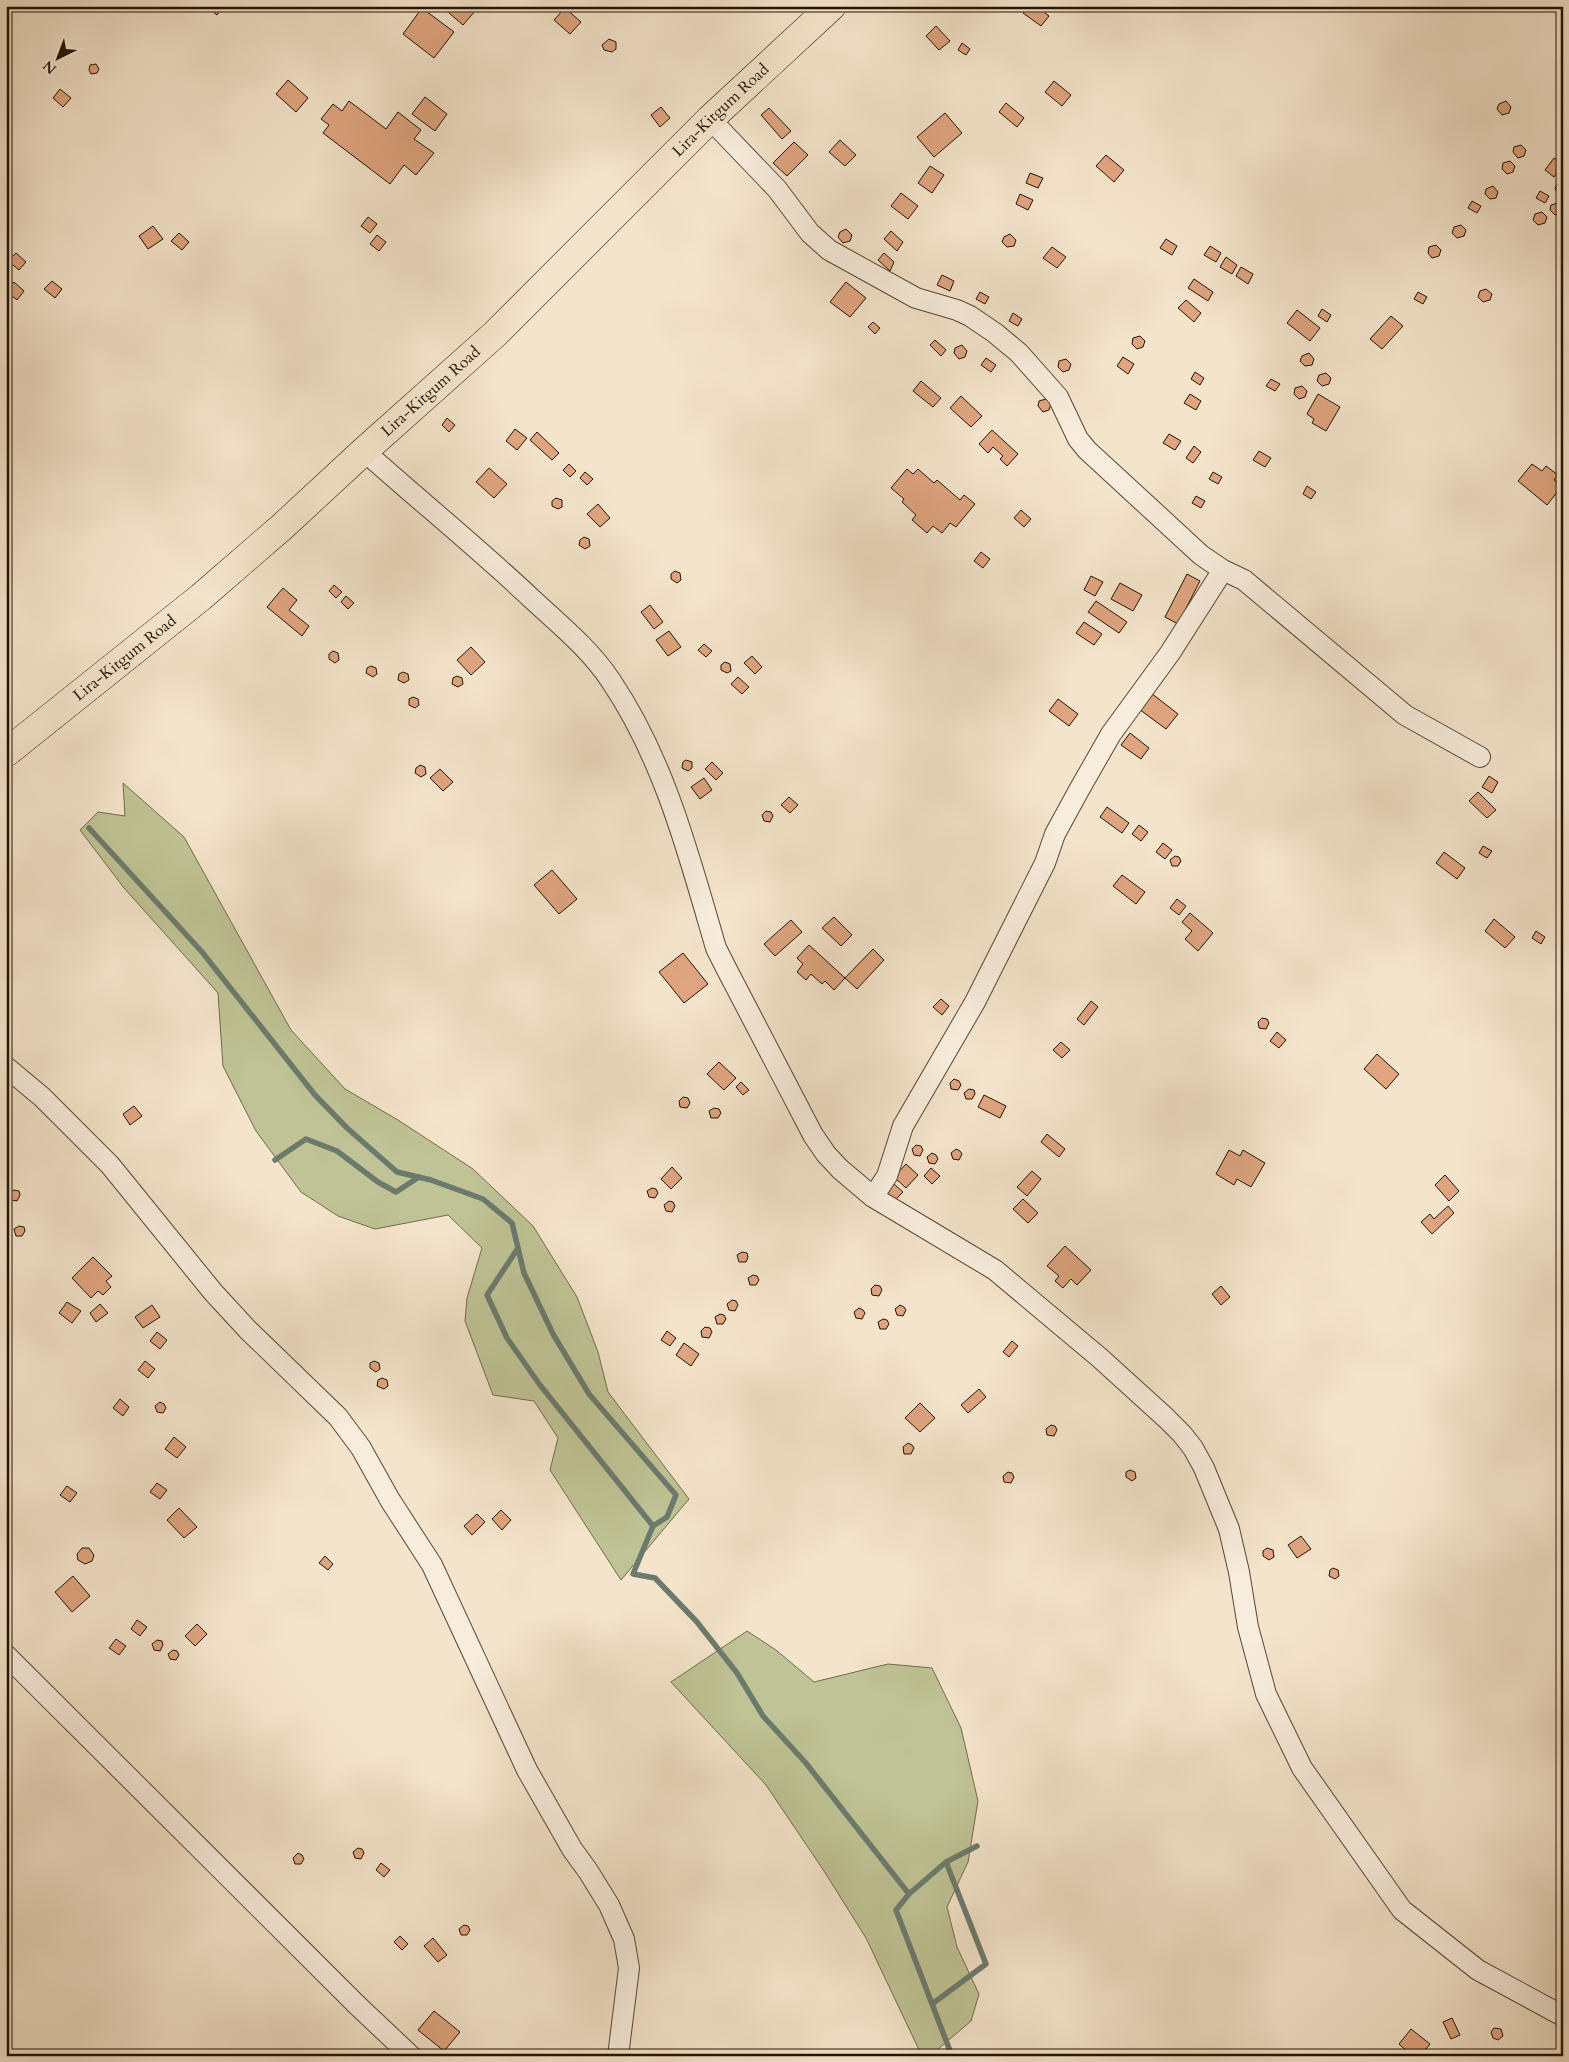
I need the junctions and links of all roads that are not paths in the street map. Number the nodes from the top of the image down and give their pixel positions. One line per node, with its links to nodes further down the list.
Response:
1 (832, 6): 2 (main road, Lira-Kitgum Road)
2 (710, 119): 3 (main road, Lira-Kitgum Road); 4 (street)
3 (364, 451): 5 (main road, Lira-Kitgum Road); 8 (street)
4 (1224, 570): 6 (street); 8 (street)
5 (6, 752)
6 (1480, 757)
7 (6, 1067): 12 (street)
8 (873, 1197): 10 (street)
9 (6, 1655): 11 (street)
10 (1563, 2016)
11 (411, 2056)
12 (618, 2056)

